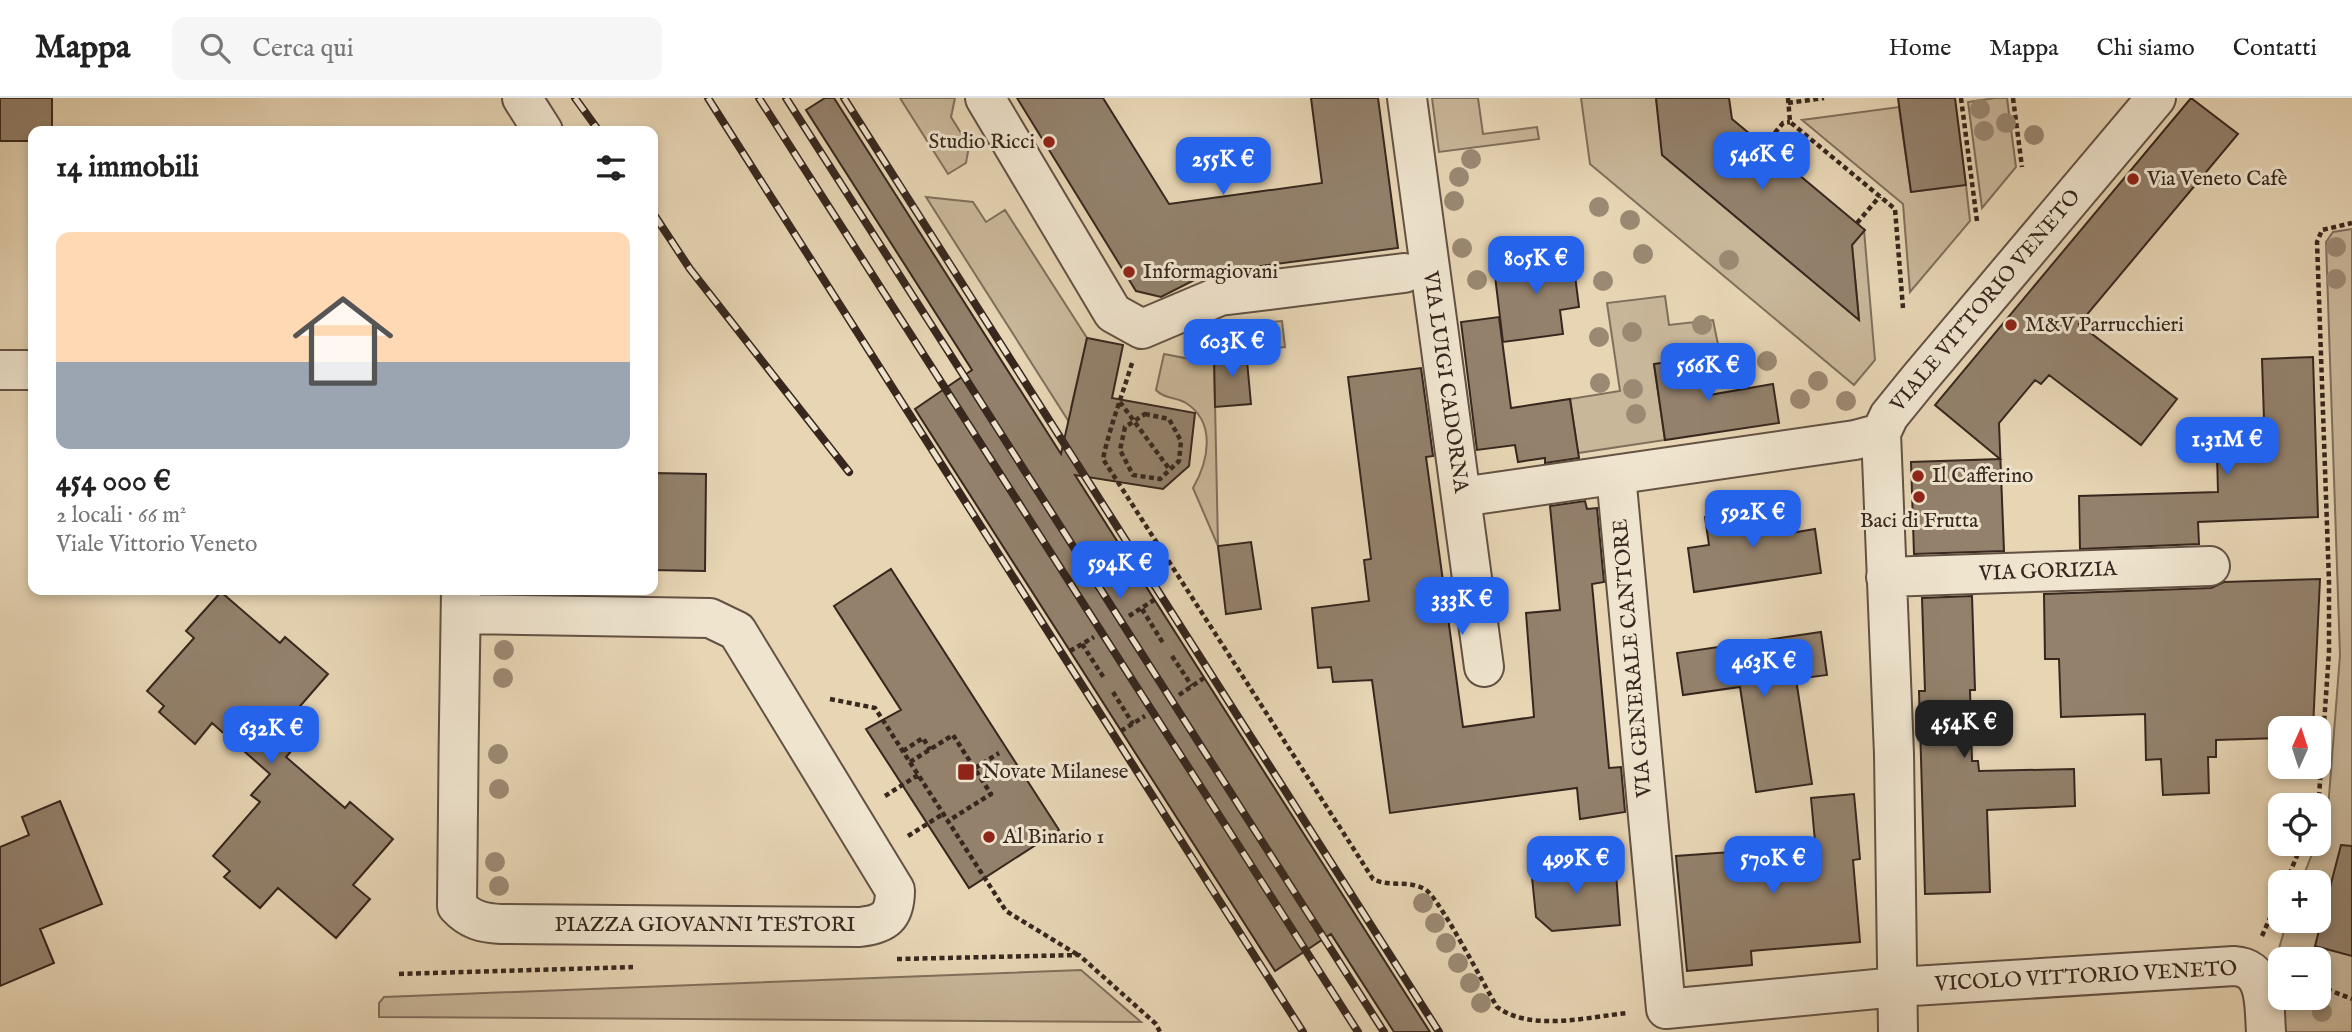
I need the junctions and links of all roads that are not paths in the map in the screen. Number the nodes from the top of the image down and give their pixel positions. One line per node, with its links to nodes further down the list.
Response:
1 (522, 98): 5 (street)
2 (985, 98): 6 (street)
3 (1407, 98): 11 (street, VIA LUIGI CADORNA)
4 (2155, 98): 9 (street, VIALE VITTORIO VENETO)
5 (540, 126)
6 (1405, 273)
7 (0, 370): 8 (street)
8 (28, 370)
9 (1881, 433): 10 (street); 13 (street, VIALE VITTORIO VENETO)
10 (1616, 475): 11 (street); 17 (street, VIA GENERALE CANTORE)
11 (1461, 497): 15 (street, VIA LUIGI CADORNA)
12 (2210, 566): 13 (street, VIA GORIZIA)
13 (1886, 577): 16 (street, VIALE VITTORIO VENETO)
14 (461, 602): 14 (street, PIAZZA GIOVANNI TESTORI)
15 (1484, 667)
16 (1897, 987): 17 (street, VICOLO VITTORIO VENETO); 18 (street, VIALE VITTORIO VENETO); 19 (street, VICOLO VITTORIO VENETO)
17 (1666, 1009)
18 (1898, 1032)
19 (2266, 1032)

